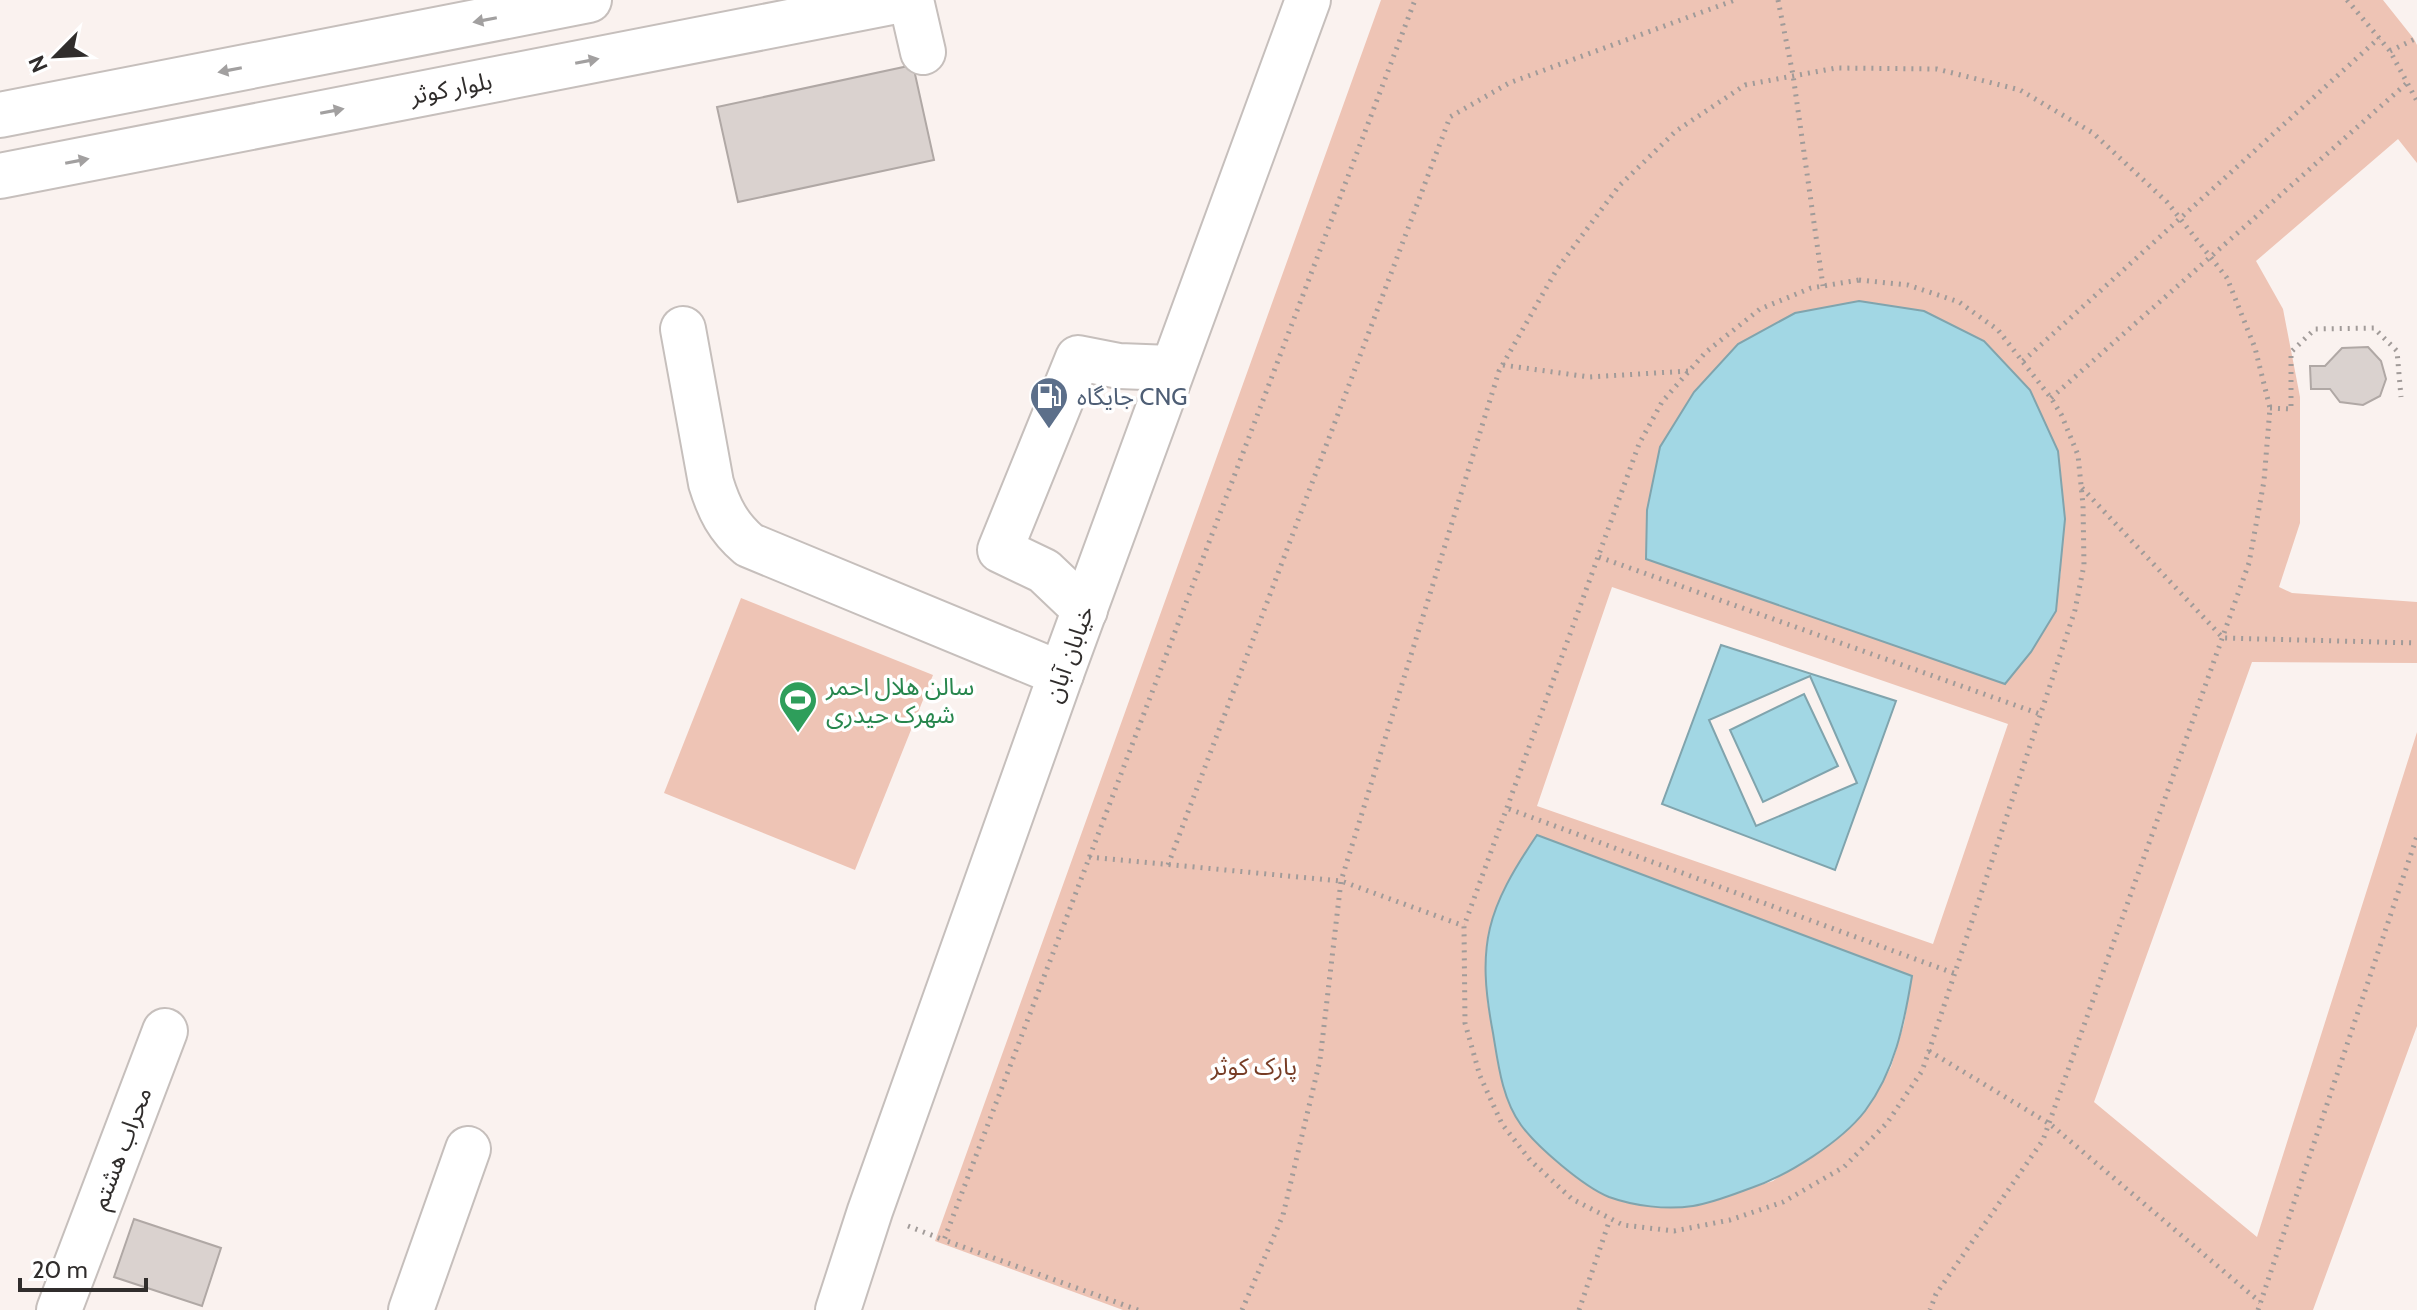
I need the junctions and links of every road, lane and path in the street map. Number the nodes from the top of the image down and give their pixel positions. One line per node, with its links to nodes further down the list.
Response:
1 (589, 0): 16 (street, one-way to 16)
2 (902, 0): 17 (street, بلوار کوثر, one-way to 2)
3 (911, 0): 12 (street)
4 (1308, 0): 24 (street, خیابان آبان)
5 (1415, 0): 38 (path)
6 (1735, 0): 39 (path)
7 (1778, 0): 13 (path)
8 (2347, 0): 9 (path)
9 (2379, 38): 11 (path); 18 (path)
10 (2417, 38): 11 (path)
11 (2390, 51): 14 (path)
12 (923, 52)
13 (1793, 75): 18 (path); 20 (path); 23 (path)
14 (2407, 83): 15 (path); 19 (path)
15 (2417, 101)
16 (0, 115)
17 (0, 176)
18 (2180, 219): 19 (path); 22 (path)
19 (2210, 257): 27 (path); 28 (path)
20 (1823, 286): 22 (path); 25 (path)
21 (683, 329): 34 (street)
22 (2023, 361): 27 (path)
23 (1503, 365): 25 (path); 40 (path)
24 (1171, 368): 31 (street, خیابان آبان); 31 (street)
25 (1689, 371): 30 (path)
26 (2401, 397): 28 (path)
27 (2051, 398): 29 (path)
28 (2270, 408): 32 (path)
29 (2081, 487): 32 (path); 35 (path)
30 (1599, 557): 35 (path); 36 (path)
31 (1085, 610): 34 (street, خیابان آبان)
32 (2223, 638): 33 (path); 45 (path)
33 (2417, 643)
34 (1061, 674): 51 (street, خیابان آبان)
35 (2040, 714): 42 (path)
36 (1509, 809): 41 (path); 42 (path)
37 (2417, 836): 48 (path)
38 (1089, 857): 39 (path); 52 (path)
39 (1168, 865): 40 (path)
40 (1341, 881): 41 (path); 53 (path)
41 (1464, 926): 47 (path)
42 (1956, 974): 44 (path)
43 (165, 1031): 49 (street, محراب هشتم)
44 (1929, 1051): 45 (path); 47 (path)
45 (2050, 1124): 48 (path); 55 (path)
46 (468, 1149): 50 (street)
47 (1610, 1219): 54 (path)
48 (2260, 1302): 56 (path)
49 (59, 1310)
50 (411, 1310)
51 (838, 1310)
52 (1138, 1310)
53 (1242, 1310)
54 (1579, 1310)
55 (1930, 1310)
56 (2258, 1310)

